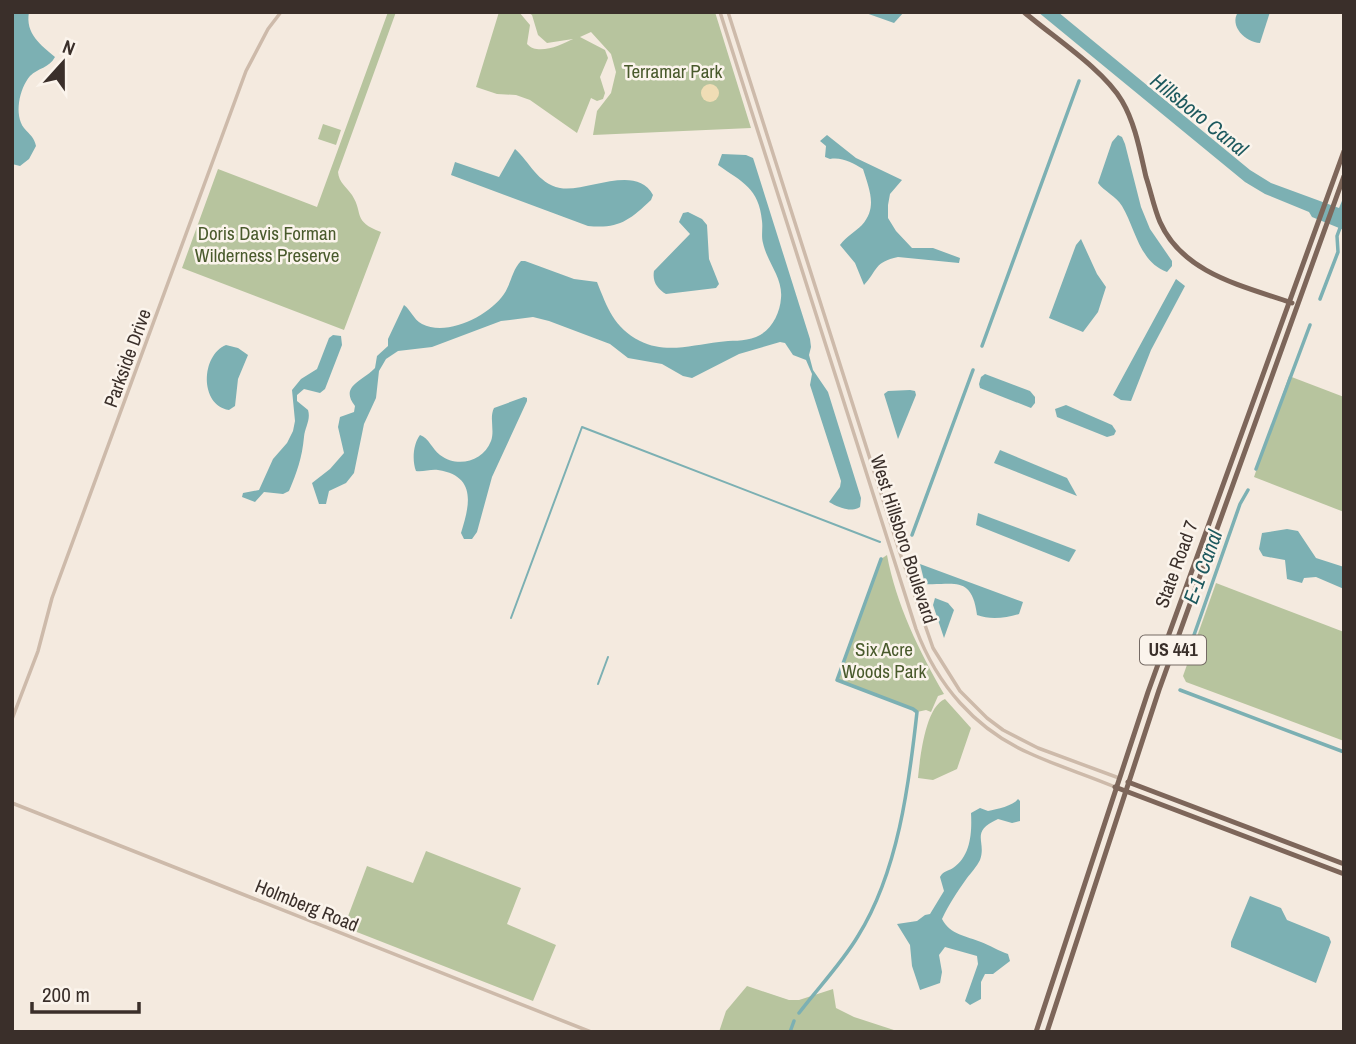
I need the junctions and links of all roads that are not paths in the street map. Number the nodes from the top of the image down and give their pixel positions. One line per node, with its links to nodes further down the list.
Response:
1 (281, 12): 16 (street, Parkside Drive)
2 (720, 12): 17 (street, West Hillsboro Boulevard)
3 (728, 12): 15 (street, West Hillsboro Boulevard)
4 (1024, 12): 7 (main road)
5 (1344, 151): 7 (main road, State Road 7 / US 441)
6 (1344, 176): 8 (main road, State Road 7 / US 441)
7 (1289, 302): 8 (main road); 9 (main road, State Road 7 / US 441)
8 (1297, 305): 11 (main road, State Road 7 / US 441)
9 (1235, 449): 10 (main road, State Road 7 / US 441); 11 (main road)
10 (1228, 469): 12 (main road); 13 (main road, State Road 7 / US 441)
11 (1236, 473): 12 (main road, State Road 7 / US 441)
12 (1228, 494): 14 (main road, State Road 7 / US 441)
13 (1177, 608): 14 (main road); 19 (main road, State Road 7 / US 441)
14 (1180, 632): 20 (main road, State Road 7 / US 441)
15 (987, 718): 17 (street); 18 (street); 19 (street, West Hillsboro Boulevard)
16 (12, 719)
17 (978, 722): 18 (street, West Hillsboro Boulevard)
18 (983, 726): 21 (street, West Hillsboro Boulevard)
19 (1119, 778): 20 (main road, West Hillsboro Boulevard); 21 (main road, State Road 7 / US 441)
20 (1128, 782): 22 (main road, State Road 7 / US 441); 24 (main road, West Hillsboro Boulevard)
21 (1115, 787): 22 (main road, West Hillsboro Boulevard); 30 (main road, State Road 7 / US 441)
22 (1125, 791): 25 (main road, West Hillsboro Boulevard); 31 (main road, State Road 7 / US 441)
23 (12, 803): 34 (street, Holmberg Road)
24 (1268, 835): 25 (main road); 26 (main road, West Hillsboro Boulevard)
25 (1250, 839): 27 (main road, West Hillsboro Boulevard)
26 (1282, 841): 27 (main road); 28 (main road, West Hillsboro Boulevard)
27 (1261, 843): 29 (main road, West Hillsboro Boulevard)
28 (1344, 864)
29 (1344, 874)
30 (1074, 915): 31 (main road); 32 (main road, State Road 7 / US 441)
31 (1079, 934): 33 (main road, State Road 7 / US 441)
32 (1066, 941): 33 (main road); 35 (main road, State Road 7 / US 441)
33 (1071, 957): 36 (main road, State Road 7 / US 441)
34 (591, 1032)
35 (1036, 1032)
36 (1047, 1032)

